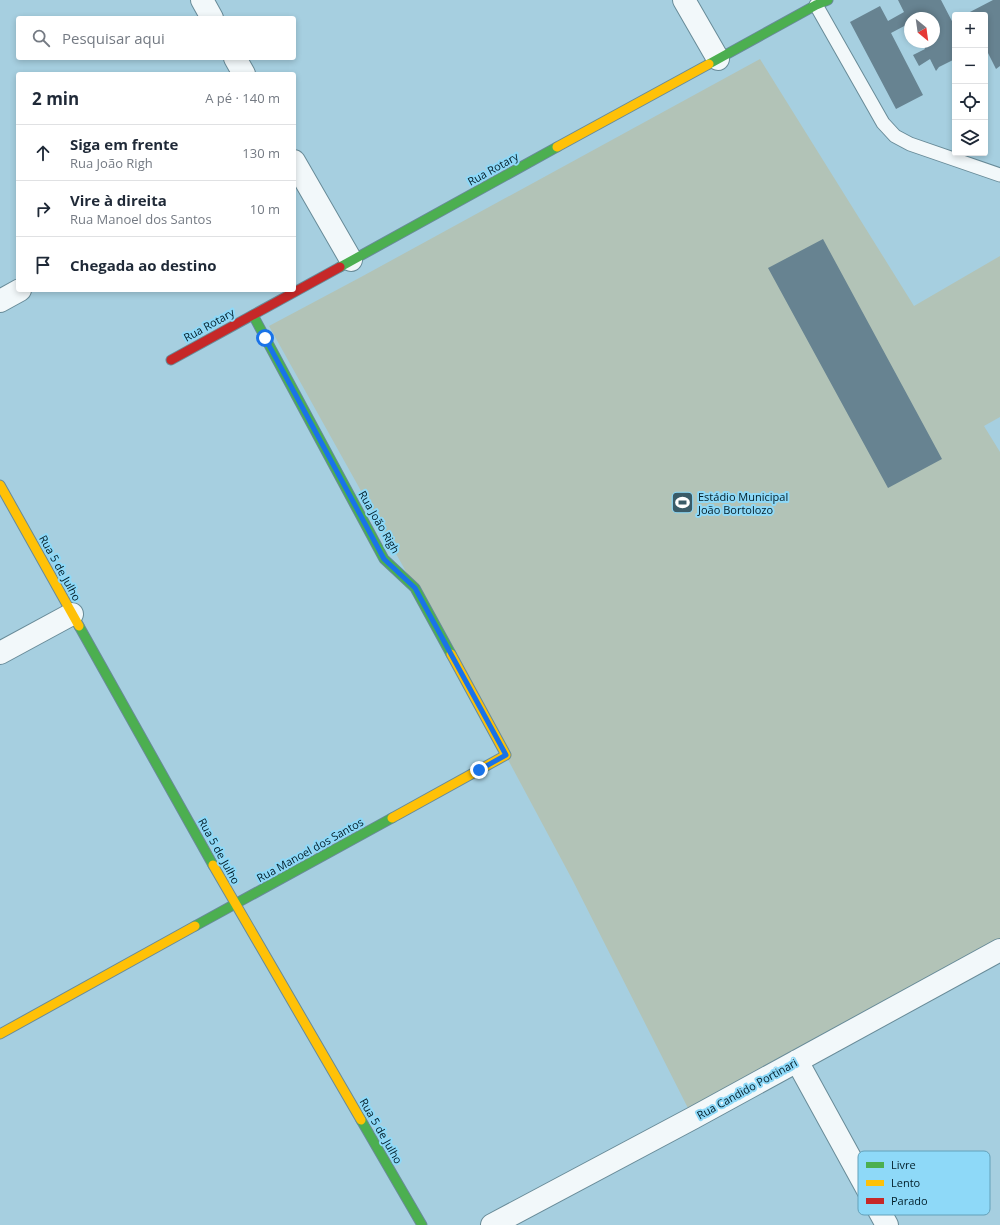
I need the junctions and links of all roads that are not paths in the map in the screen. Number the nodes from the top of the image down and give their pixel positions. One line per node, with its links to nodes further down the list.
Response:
1 (202, 0): 4 (street)
2 (684, 0): 5 (street)
3 (822, 2): 5 (street, Rua Rotary); 9 (lane)
4 (211, 16)
5 (718, 59): 10 (street, Rua Rotary)
6 (236, 60): 7 (street)
7 (243, 72)
8 (296, 164): 10 (street)
9 (1000, 175)
10 (351, 260): 11 (street, Rua Rotary)
11 (296, 291)
12 (16, 292): 14 (street)
13 (294, 292): 15 (street, Rua Rotary)
14 (0, 301)
15 (253, 315): 16 (street, Rua Rotary); 20 (street, Rua João Righ)
16 (171, 360)
17 (0, 485): 18 (street, Rua 5 de Julho)
18 (72, 614): 19 (street); 21 (street, Rua 5 de Julho)
19 (0, 653)
20 (506, 755): 21 (street, Rua Manoel dos Santos)
21 (235, 905): 23 (street, Rua Manoel dos Santos); 27 (street, Rua 5 de Julho)
22 (1000, 950): 24 (street, Rua Candido Portinari)
23 (0, 1034)
24 (797, 1061): 25 (street); 28 (street, Rua Candido Portinari)
25 (858, 1172)
26 (882, 1215): 29 (street)
27 (422, 1225)
28 (492, 1225)
29 (887, 1225)

